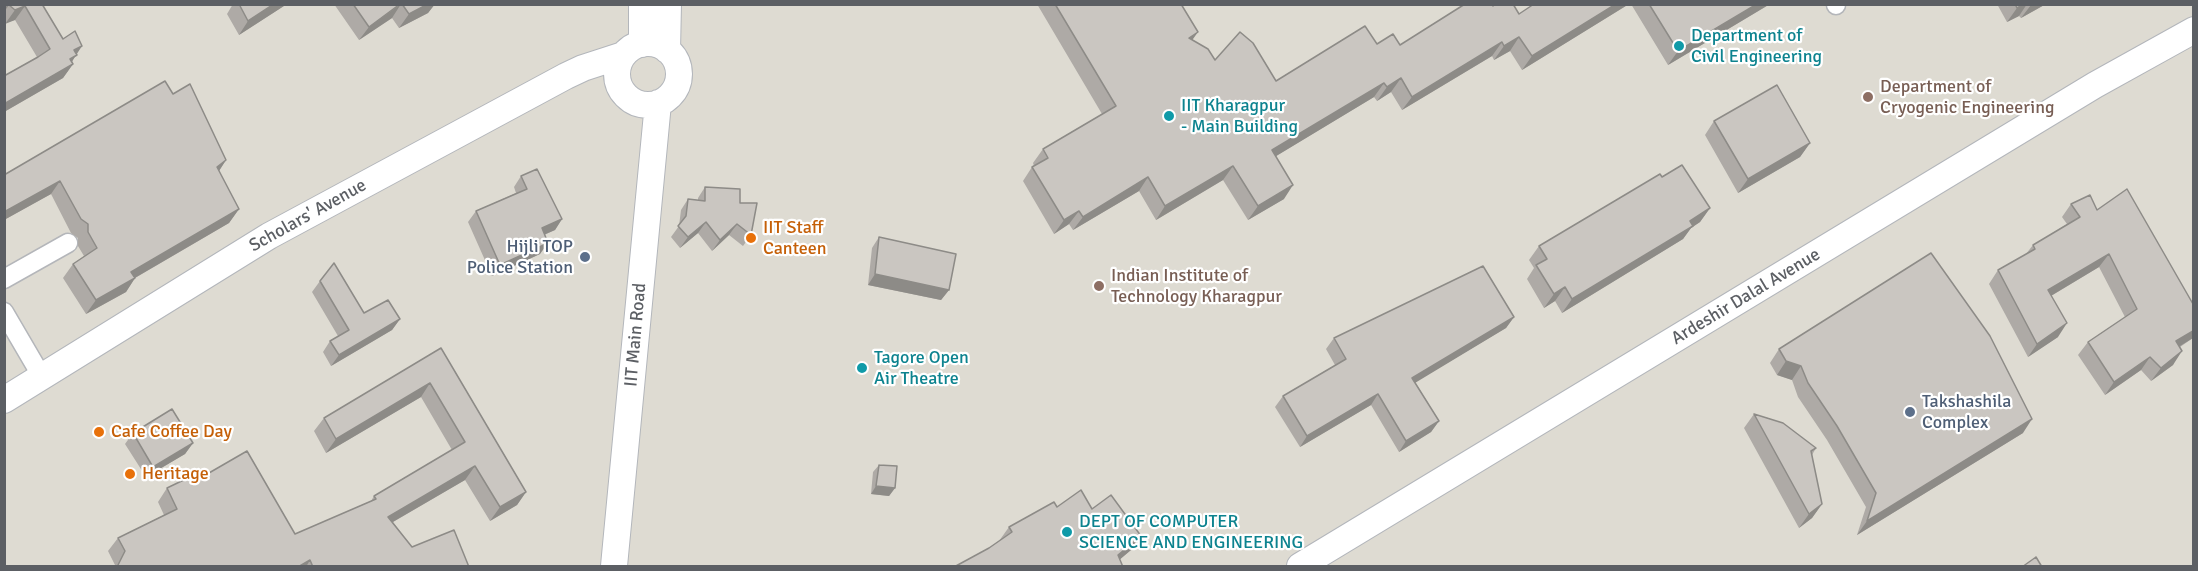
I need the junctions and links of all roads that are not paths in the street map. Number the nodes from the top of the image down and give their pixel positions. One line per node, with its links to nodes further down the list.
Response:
1 (642, 4): 4 (street)
2 (668, 4): 5 (street)
3 (2193, 30): 13 (street, Ardeshir Dalal Avenue)
4 (632, 49): 5 (street); 6 (street); 10 (street, Scholars' Avenue)
5 (668, 50): 6 (street)
6 (658, 103): 12 (street, IIT Main Road)
7 (68, 243): 8 (street)
8 (4, 279)
9 (4, 312): 10 (street)
10 (42, 377): 11 (street, Scholars' Avenue)
11 (4, 400)
12 (614, 567)
13 (1300, 567)

